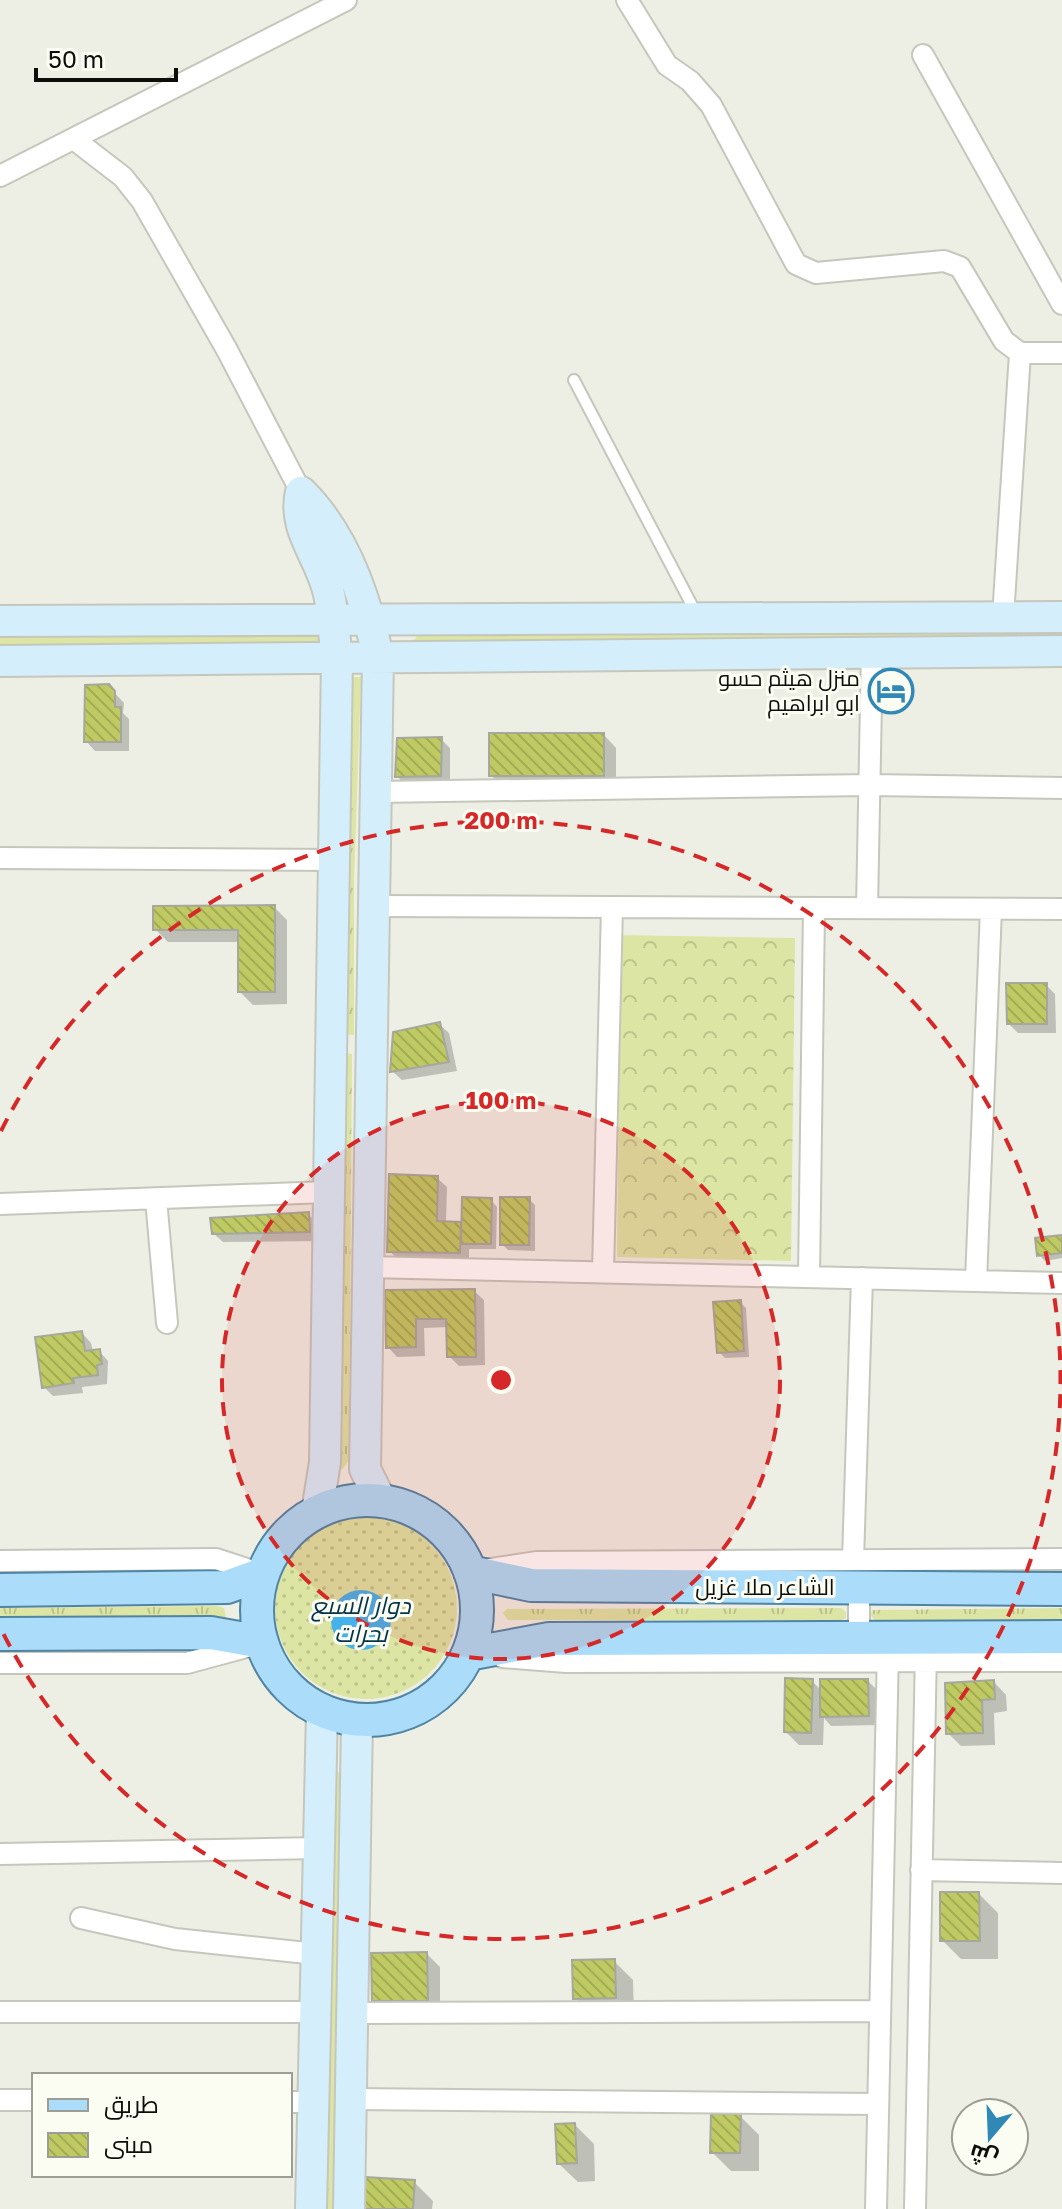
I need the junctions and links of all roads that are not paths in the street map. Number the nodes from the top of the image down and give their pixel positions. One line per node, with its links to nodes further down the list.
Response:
1 (346, 0): 4 (street)
2 (627, 0): 7 (street)
3 (923, 55): 6 (street)
4 (75, 140): 5 (street); 10 (street)
5 (0, 176)
6 (1062, 304)
7 (1020, 353): 8 (street); 12 (street)
8 (1062, 353)
9 (574, 380): 16 (lane)
10 (301, 492): 14 (main road); 15 (main road)
11 (2, 616): 15 (main road)
12 (1003, 617): 13 (main road); 16 (main road)
13 (1062, 617)
14 (370, 618): 15 (main road); 16 (main road); 20 (main road)
15 (333, 619): 19 (main road)
16 (699, 619)
17 (872, 651): 18 (main road); 20 (main road); 22 (street)
18 (1062, 651)
19 (337, 657): 20 (main road); 21 (main road); 26 (main road)
20 (378, 657): 24 (main road)
21 (0, 661)
22 (870, 785): 23 (street); 24 (street); 30 (street)
23 (1062, 788)
24 (376, 792): 27 (main road)
25 (0, 858): 26 (street)
26 (333, 860): 33 (main road)
27 (374, 906): 28 (street); 34 (main road)
28 (612, 907): 29 (street); 39 (street)
29 (814, 908): 30 (street); 40 (street)
30 (867, 908): 31 (street)
31 (991, 909): 32 (street); 42 (street)
32 (1062, 909)
33 (330, 1042): 34 (main road); 35 (main road)
34 (371, 1044): 38 (main road)
35 (327, 1192): 36 (street); 46 (main road)
36 (156, 1199): 37 (street); 44 (street)
37 (0, 1204)
38 (367, 1267): 39 (street); 45 (main road)
39 (603, 1272): 40 (street)
40 (809, 1277): 41 (street)
41 (862, 1278): 42 (street); 51 (street)
42 (976, 1281): 43 (street)
43 (1062, 1283)
44 (167, 1323)
45 (381, 1501): 46 (main road); 49 (main road)
46 (317, 1512): 50 (main road)
47 (1062, 1559): 51 (street)
48 (0, 1561): 50 (street)
49 (470, 1572): 51 (main road, الشاعر ملا غزيل); 59 (main road)
50 (263, 1574): 53 (main road); 56 (main road)
51 (856, 1574): 52 (main road, الشاعر ملا غزيل); 57 (street)
52 (1062, 1589)
53 (0, 1590)
54 (0, 1634): 56 (main road)
55 (1062, 1637): 58 (main road)
56 (262, 1642): 61 (street); 62 (main road)
57 (879, 1645): 58 (main road); 59 (main road); 70 (street)
58 (926, 1649): 60 (street); 66 (street)
59 (468, 1654): 63 (main road)
60 (1062, 1661)
61 (0, 1663)
62 (322, 1710): 63 (main road); 64 (main road)
63 (357, 1720): 73 (main road)
64 (318, 1848): 65 (street); 69 (main road)
65 (0, 1854)
66 (921, 1870): 67 (street); 82 (street)
67 (1062, 1873)
68 (81, 1918): 69 (street)
69 (316, 1954): 72 (main road)
70 (880, 2011): 73 (street); 78 (street)
71 (0, 2012): 72 (street)
72 (314, 2012): 77 (main road)
73 (352, 2013): 74 (main road)
74 (351, 2099): 78 (street); 80 (main road)
75 (0, 2100): 76 (street)
76 (32, 2100)
77 (301, 2102): 79 (main road)
78 (878, 2104): 81 (street)
79 (311, 2209)
80 (349, 2209)
81 (876, 2209)
82 (915, 2209)

